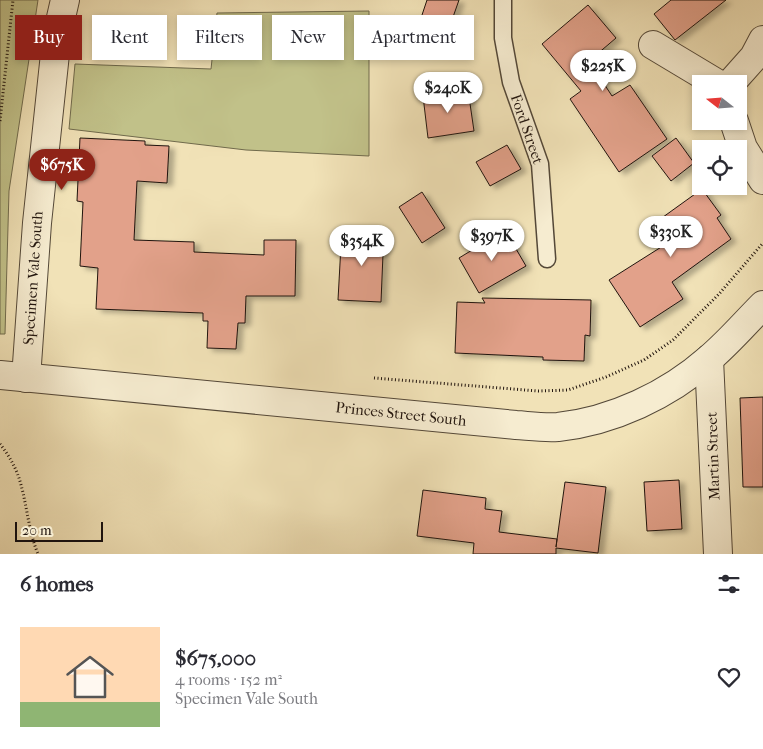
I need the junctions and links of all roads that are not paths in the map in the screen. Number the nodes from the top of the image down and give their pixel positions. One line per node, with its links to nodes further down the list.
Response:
1 (65, 0): 12 (street, Specimen Vale South)
2 (503, 0): 9 (lane, Ford Street)
3 (763, 40): 6 (street)
4 (653, 45): 5 (street)
5 (703, 75)
6 (738, 75)
7 (737, 130): 8 (street)
8 (763, 180)
9 (547, 259)
10 (763, 305): 11 (street, Princes Street South)
11 (709, 359): 12 (street, Princes Street South); 13 (street, Martin Street)
12 (13, 377)
13 (718, 554)

